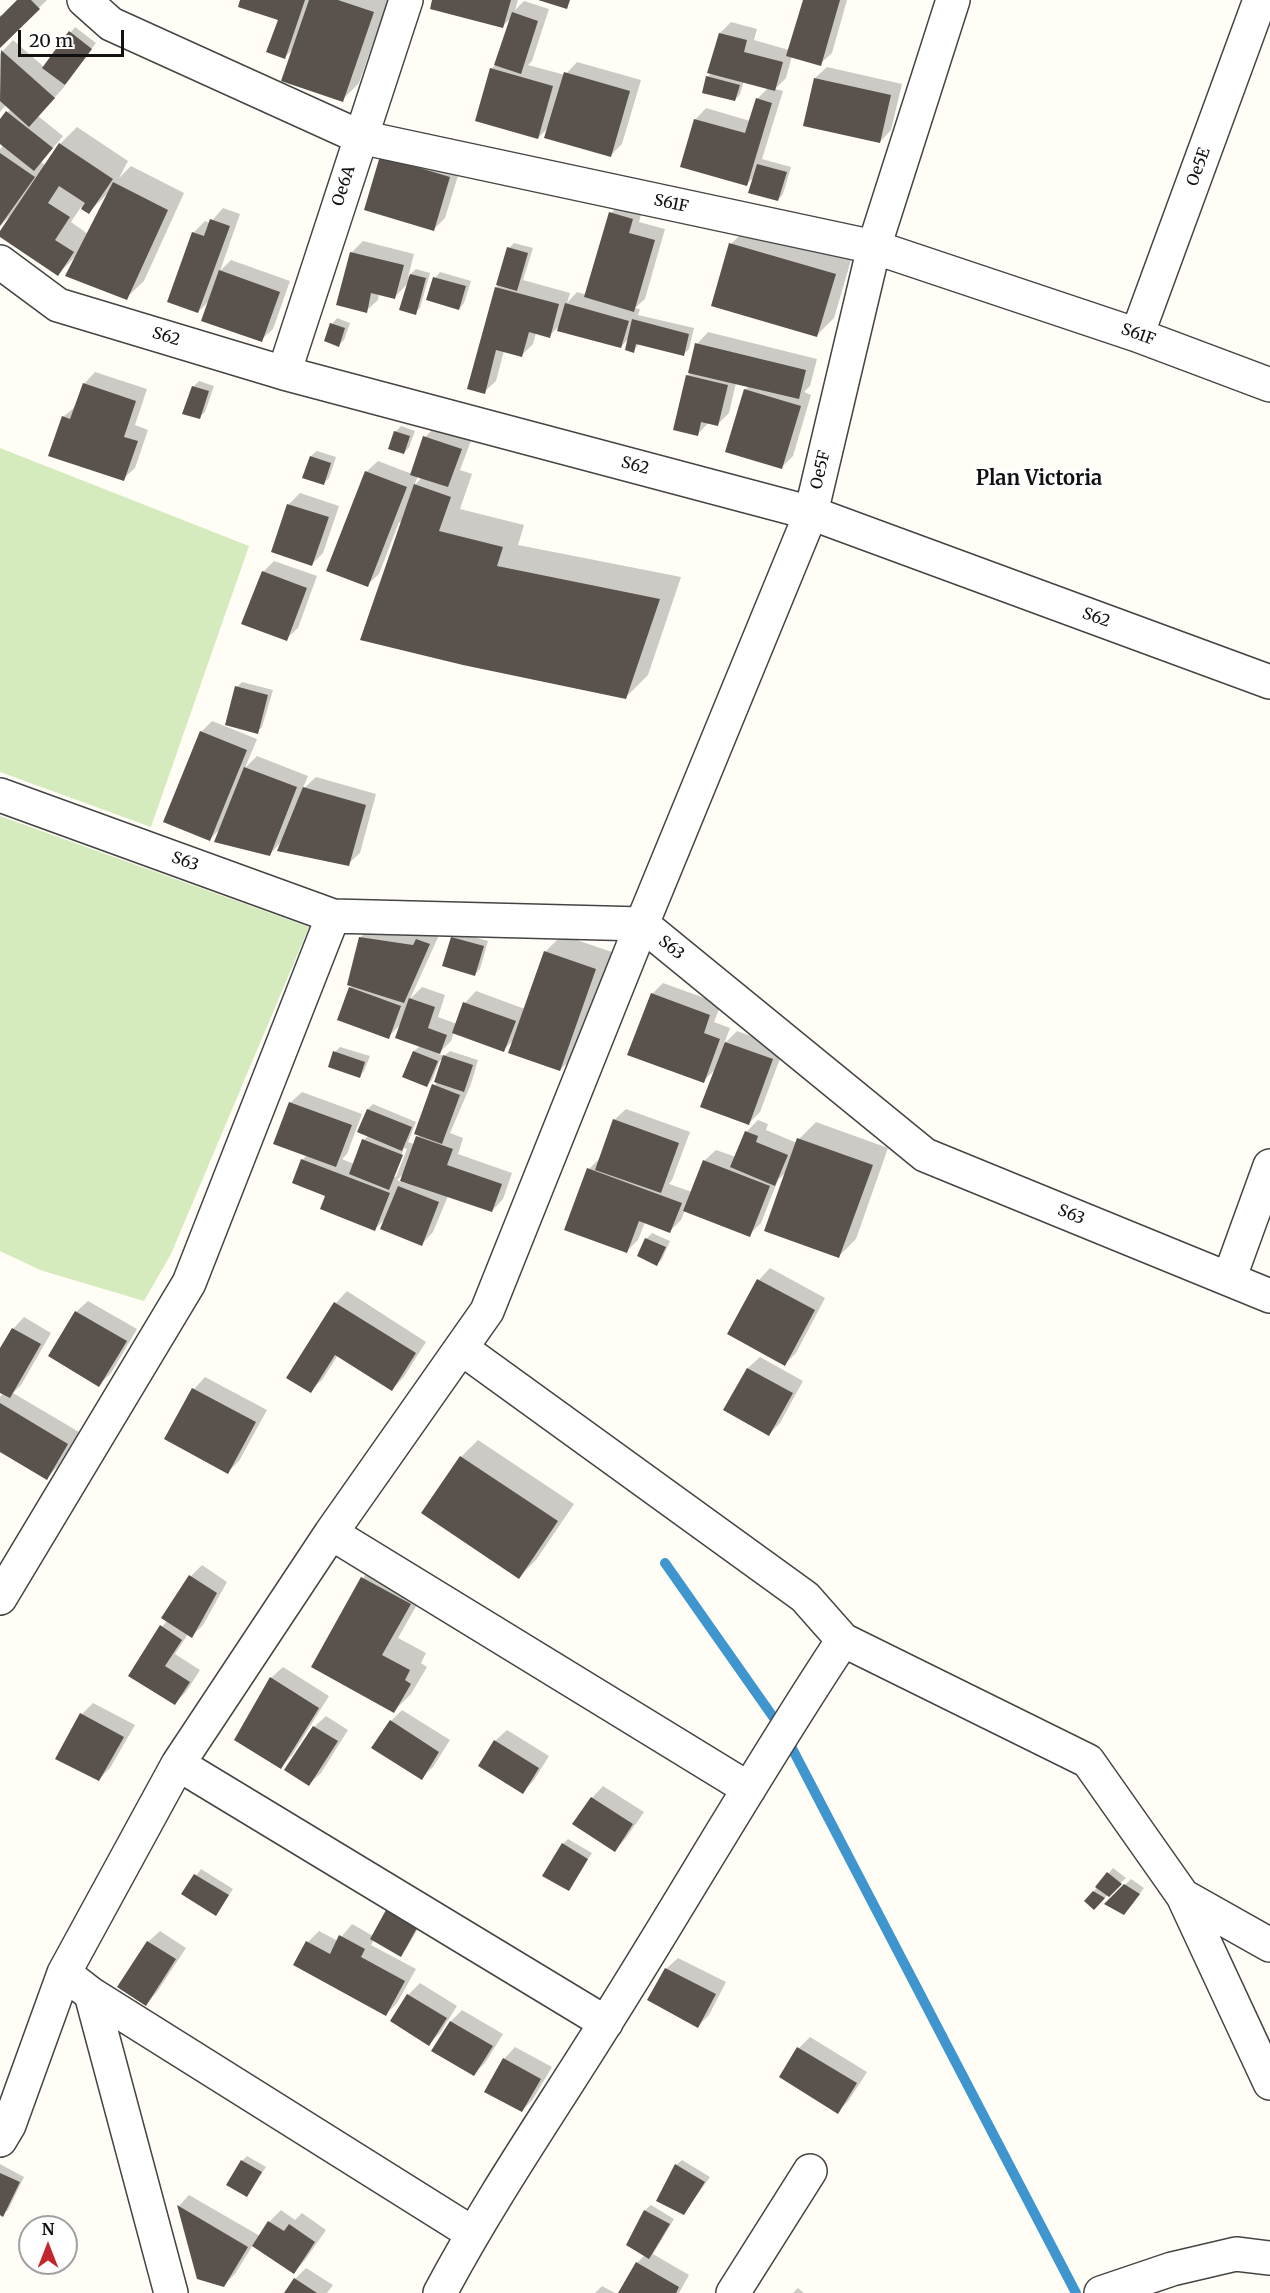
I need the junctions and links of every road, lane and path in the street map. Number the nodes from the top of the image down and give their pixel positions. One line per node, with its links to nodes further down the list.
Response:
1 (84, 0): 5 (street, S61F)
2 (406, 0): 5 (street, Oe6A)
3 (953, 0): 6 (street, Oe5F)
4 (1260, 0): 8 (street, Oe5E)
5 (360, 137): 6 (street, S61F); 9 (street, Oe6A)
6 (874, 247): 8 (street, S61F); 11 (street, Oe5F)
7 (0, 262): 9 (street, S62)
8 (1137, 335): 10 (street, S61F)
9 (284, 373): 11 (street, S62)
10 (1270, 385)
11 (811, 513): 12 (street, S62); 15 (street, Oe5F)
12 (1270, 682)
13 (0, 795): 14 (street, S63)
14 (333, 916): 15 (street, S63); 21 (street)
15 (642, 924): 17 (street, S63); 19 (street, Oe5F)
16 (1270, 1166): 17 (street)
17 (1229, 1279): 18 (street, S63)
18 (1270, 1296)
19 (461, 1348): 20 (street, Oe5F); 22 (street)
20 (331, 1533): 23 (street, Oe5F); 24 (street)
21 (0, 1598)
22 (843, 1640): 24 (street); 25 (street)
23 (178, 1764): 27 (street, Oe5F); 29 (street)
24 (749, 1790): 29 (street)
25 (1183, 1896): 26 (street); 30 (street)
26 (1270, 1945)
27 (64, 1973): 28 (street); 31 (street, Oe5F)
28 (91, 1994): 33 (street); 35 (street)
29 (606, 2023): 33 (street)
30 (1270, 2083)
31 (0, 2140)
32 (810, 2171): 37 (street)
33 (472, 2233): 36 (street)
34 (1270, 2258): 38 (street)
35 (171, 2293)
36 (440, 2293)
37 (733, 2293)
38 (1101, 2293)

